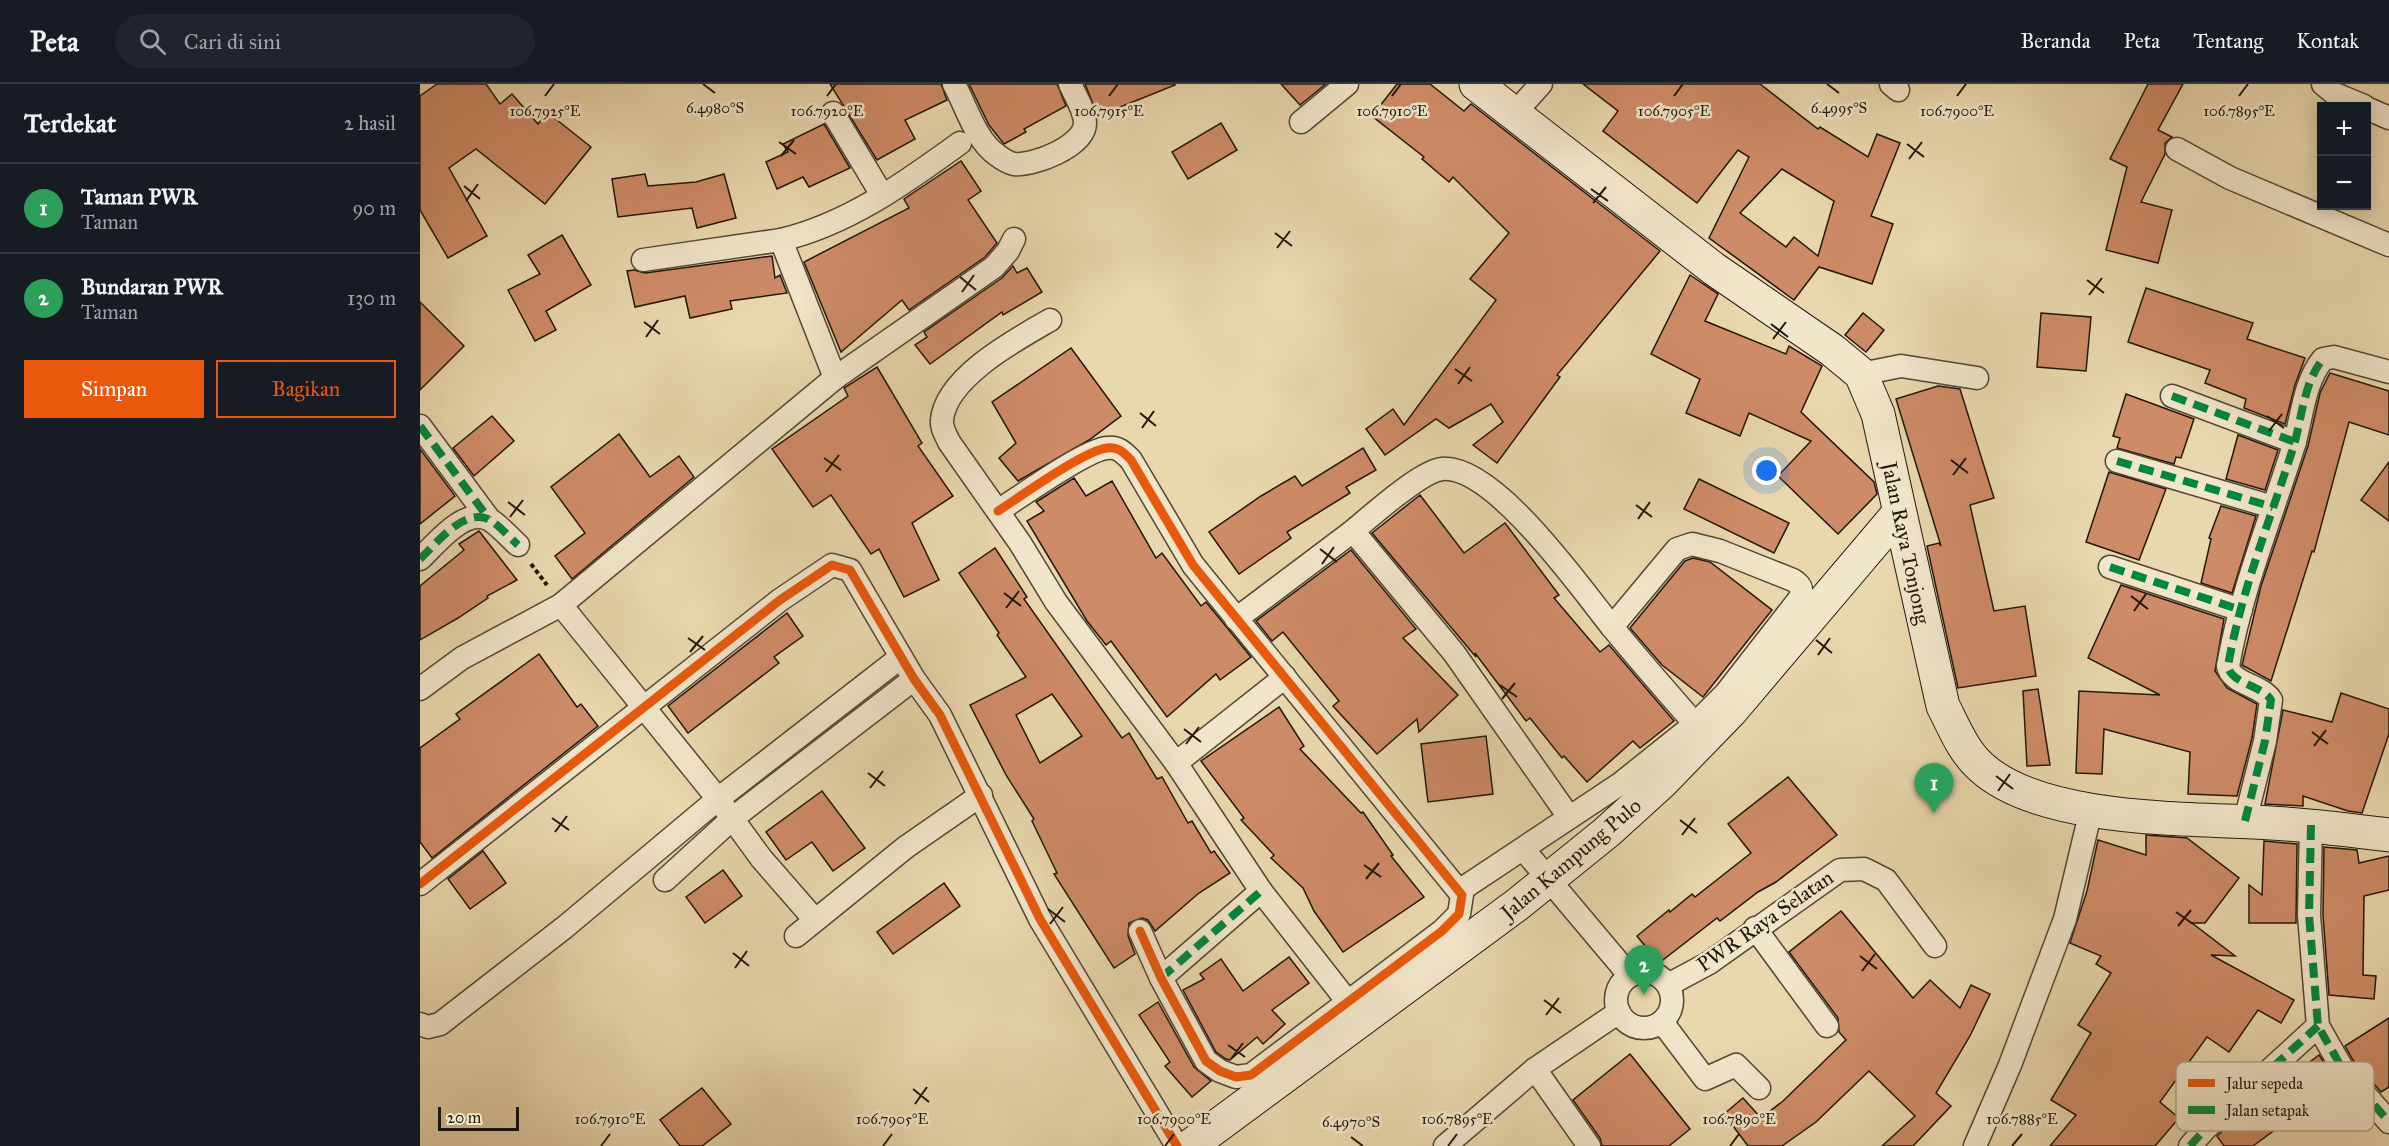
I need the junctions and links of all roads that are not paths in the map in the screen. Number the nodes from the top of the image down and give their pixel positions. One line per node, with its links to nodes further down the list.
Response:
1 (954, 84): 2 (street)
2 (1070, 84)
3 (1347, 84): 12 (street)
4 (1476, 84): 10 (main road, Jalan Raya Tonjong)
5 (1540, 84): 10 (street)
6 (2323, 84): 7 (street)
7 (2353, 102)
8 (2371, 110): 11 (street)
9 (833, 113): 15 (street)
10 (1514, 114): 22 (main road, Jalan Raya Tonjong)
11 (2389, 118)
12 (1301, 122)
13 (960, 143): 15 (street)
14 (2177, 149): 18 (street)
15 (882, 195): 17 (street)
16 (1014, 239): 23 (street)
17 (781, 240): 19 (street); 23 (street)
18 (2389, 245)
19 (643, 260)
20 (1050, 320): 30 (street)
21 (2389, 372): 27 (street)
22 (1861, 374): 24 (street); 31 (main road, Jalan Raya Tonjong)
23 (835, 378): 37 (street)
24 (1977, 378)
25 (2172, 396): 27 (street)
26 (420, 426): 32 (street)
27 (2295, 442): 29 (street)
28 (2117, 461): 29 (street)
29 (2273, 507): 38 (street)
30 (998, 510): 39 (street); 47 (street)
31 (1898, 514): 50 (main road, Jalan Raya Tonjong); 58 (main road, Jalan Kampung Pulo)
32 (489, 519): 34 (street); 35 (street)
33 (1353, 531): 39 (street); 40 (street); 51 (street)
34 (518, 545)
35 (420, 559)
36 (2110, 567): 38 (street)
37 (561, 605): 44 (street); 45 (street)
38 (2241, 610): 53 (street)
39 (1236, 619): 42 (street)
40 (1612, 627): 46 (street); 46 (street)
41 (901, 657): 43 (street); 45 (street); 49 (street)
42 (1285, 676): 47 (street); 61 (street)
43 (914, 680): 48 (street); 52 (street)
44 (420, 689)
45 (642, 708): 49 (street); 59 (street)
46 (1695, 724): 51 (street)
47 (1176, 763): 60 (street)
48 (981, 795): 62 (street); 83 (street)
49 (718, 799): 52 (street); 73 (street)
50 (2091, 810): 53 (main road, Jalan Raya Tonjong); 87 (street)
51 (1569, 817): 56 (street)
52 (733, 818): 57 (street); 62 (street)
53 (2245, 821): 54 (main road, Jalan Raya Tonjong)
54 (2311, 825): 55 (main road, Jalan Raya Tonjong); 75 (street)
55 (2389, 835)
56 (1524, 850): 58 (street); 61 (street)
57 (665, 880)
58 (1548, 880): 67 (street); 84 (main road, Jalan Kampung Pulo)
59 (420, 884)
60 (1261, 891): 68 (street); 70 (street)
61 (1460, 891): 70 (street)
62 (815, 920): 65 (street)
63 (1755, 928): 66 (street, PWR Raya Selatan); 69 (street, PWR Raya Selatan); 74 (street)
64 (1140, 932): 68 (street)
65 (796, 936)
66 (1935, 946)
67 (1630, 976): 69 (street); 71 (street)
68 (1161, 978): 70 (street)
69 (1668, 985): 72 (street)
70 (1348, 1002)
71 (1620, 1012): 72 (street); 78 (street)
72 (1662, 1022): 79 (street)
73 (420, 1024)
74 (1827, 1026)
75 (2318, 1026): 76 (street); 77 (street)
76 (2278, 1062)
77 (2339, 1062)
78 (1535, 1070): 85 (street); 86 (street)
79 (1759, 1088)
80 (2374, 1105): 81 (street)
81 (2389, 1122)
82 (2203, 1131): 88 (street)
83 (1177, 1146)
84 (1190, 1146)
85 (1445, 1146)
86 (1589, 1146)
87 (1975, 1146)
88 (2190, 1146)

